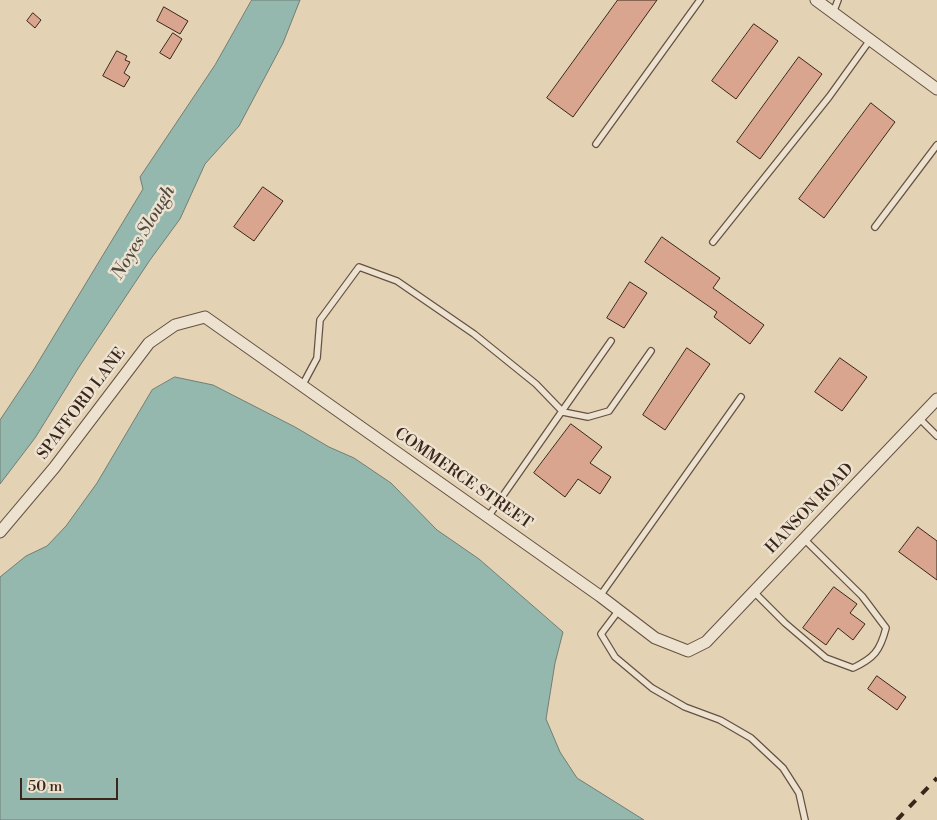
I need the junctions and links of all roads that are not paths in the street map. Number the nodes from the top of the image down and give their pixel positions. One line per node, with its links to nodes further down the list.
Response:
1 (700, 0): 7 (lane)
2 (816, 0): 4 (street)
3 (838, 0): 4 (lane)
4 (833, 13): 5 (street)
5 (870, 40): 6 (street); 10 (lane)
6 (937, 89)
7 (596, 144)
8 (937, 145): 9 (lane)
9 (875, 227)
10 (714, 242)
11 (205, 317): 14 (street, COMMERCE STREET); 21 (street, SPAFFORD LANE)
12 (611, 341): 17 (lane)
13 (651, 351): 17 (lane)
14 (302, 386): 17 (lane); 20 (street, COMMERCE STREET)
15 (741, 397): 24 (lane)
16 (937, 400): 18 (street, HANSON ROAD)
17 (563, 412): 20 (lane)
18 (919, 418): 19 (lane); 22 (street, HANSON ROAD)
19 (937, 436)
20 (488, 517): 24 (street, COMMERCE STREET)
21 (0, 532)
22 (804, 539): 23 (street, HANSON ROAD); 23 (lane)
23 (754, 592): 26 (street, HANSON ROAD)
24 (600, 596): 25 (street, COMMERCE STREET)
25 (619, 610): 26 (street, COMMERCE STREET); 27 (lane)
26 (706, 642)
27 (805, 820)

